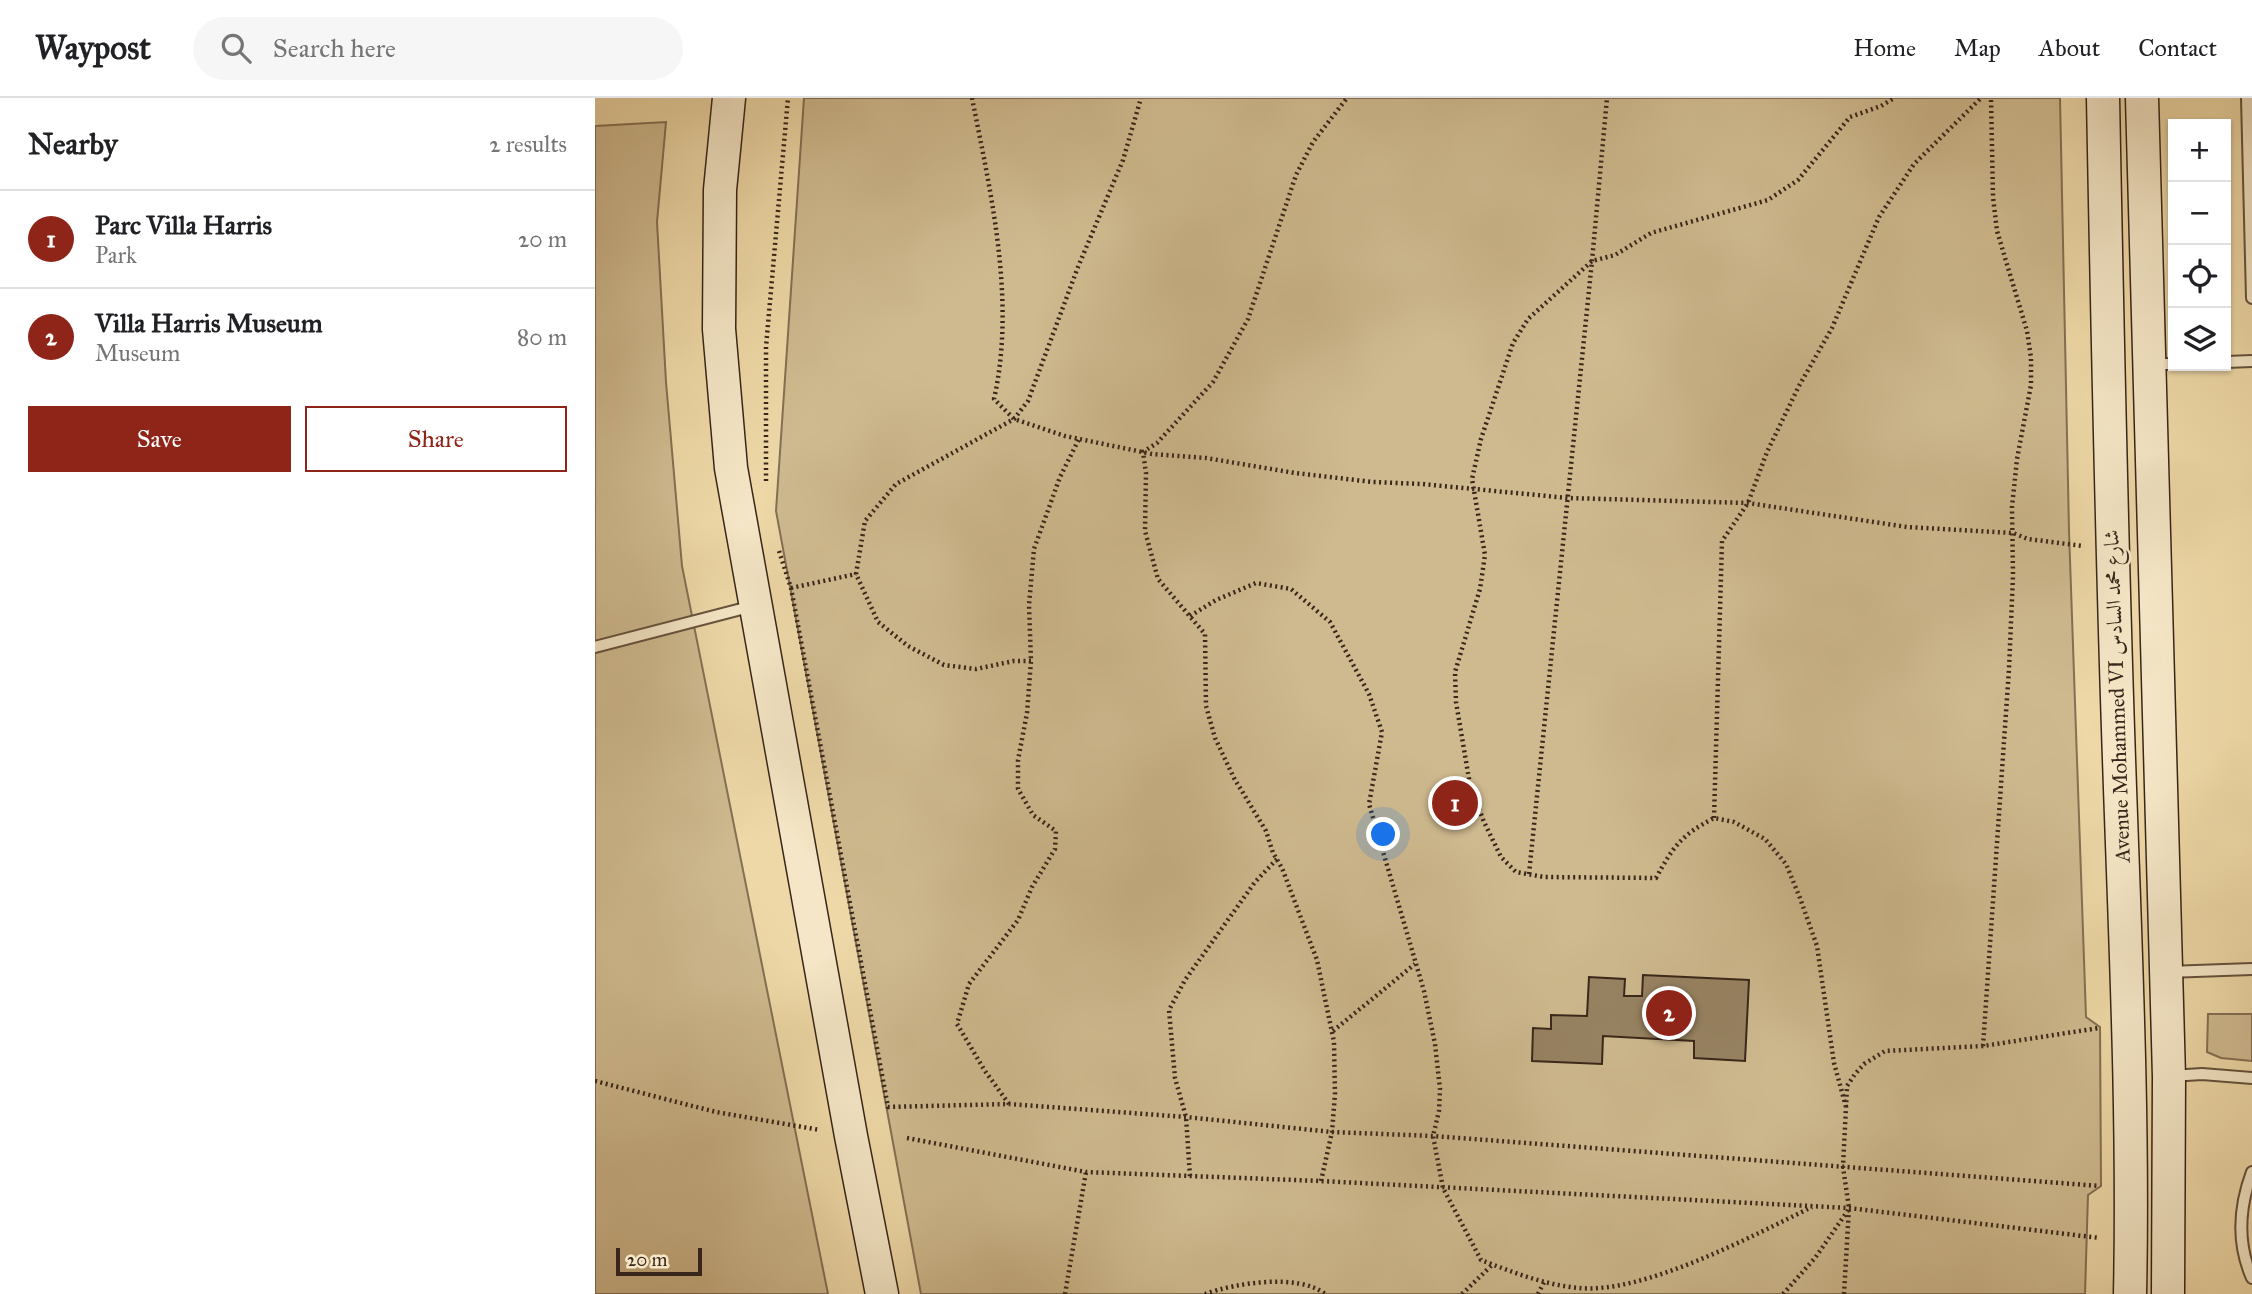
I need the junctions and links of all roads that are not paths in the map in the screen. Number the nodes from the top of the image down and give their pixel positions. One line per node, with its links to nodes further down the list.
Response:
1 (729, 98): 9 (main road)
2 (2103, 98): 18 (main road, Avenue Mohammed VI شارع محمد السادس)
3 (2142, 98): 8 (main road, Avenue Mohammed VI شارع محمد السادس)
4 (2247, 98): 5 (lane)
5 (2252, 298)
6 (2252, 361): 7 (lane)
7 (2231, 362)
8 (2161, 364): 12 (main road, Avenue Mohammed VI شارع محمد السادس)
9 (756, 606): 10 (lane); 17 (main road)
10 (595, 647)
11 (2252, 969): 12 (lane)
12 (2166, 972): 13 (main road, Avenue Mohammed VI شارع محمد السادس)
13 (2169, 1077): 14 (lane); 19 (main road, Avenue Mohammed VI شارع محمد السادس)
14 (2252, 1078)
15 (2252, 1172): 16 (lane)
16 (2252, 1278)
17 (881, 1294)
18 (2130, 1294)
19 (2168, 1294)

